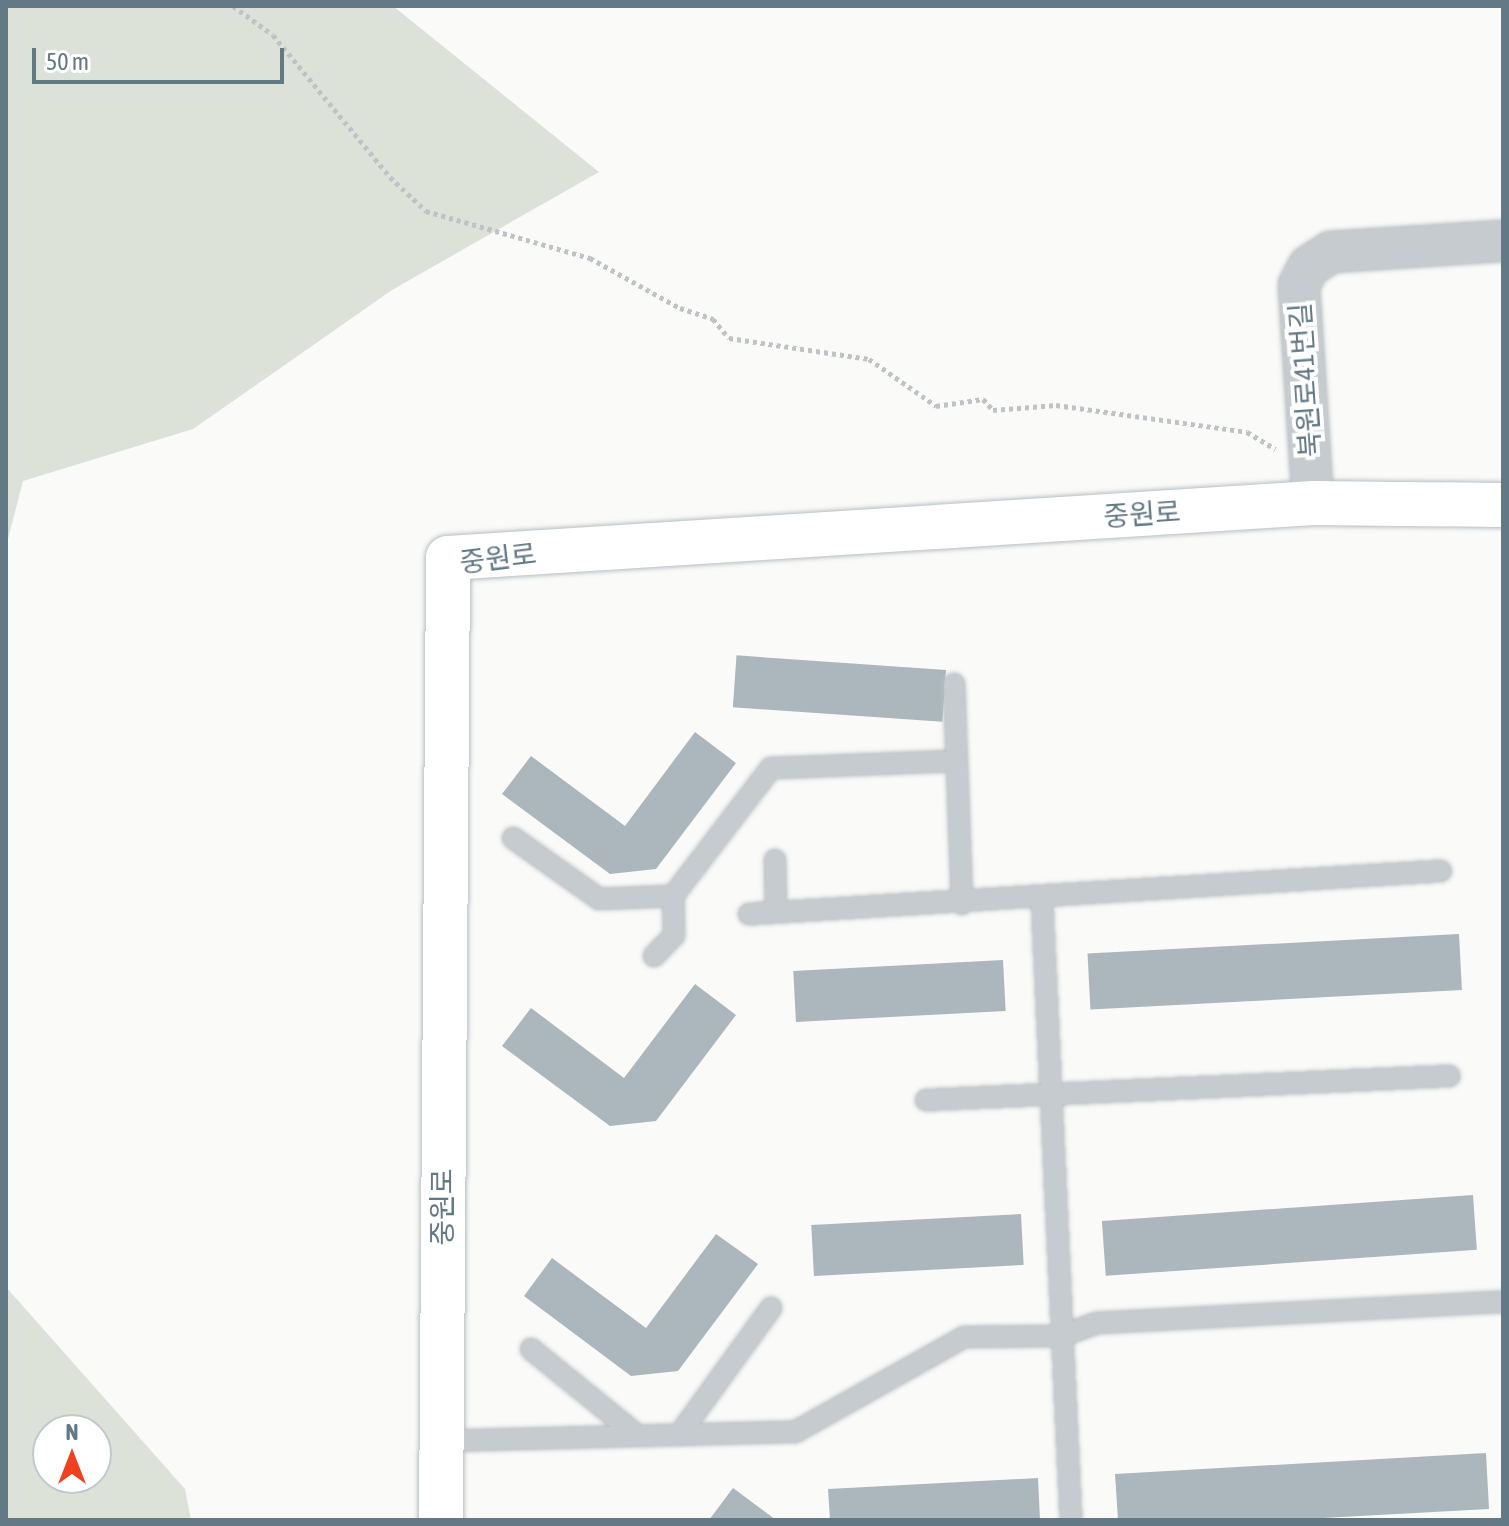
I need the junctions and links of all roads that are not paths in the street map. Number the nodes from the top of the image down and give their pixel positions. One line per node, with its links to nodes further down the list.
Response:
1 (1503, 241): 2 (street, 북원로41번길)
2 (1313, 503): 3 (street, 중원로); 24 (street, 중원로)
3 (1503, 505)
4 (954, 684): 5 (lane)
5 (956, 761): 9 (lane); 11 (lane)
6 (513, 838): 9 (lane)
7 (775, 860): 12 (lane)
8 (1441, 871): 10 (lane)
9 (673, 896): 14 (lane)
10 (1042, 900): 11 (lane); 16 (lane)
11 (962, 904): 12 (lane)
12 (776, 912): 13 (lane)
13 (749, 914)
14 (654, 956)
15 (1449, 1076): 16 (lane)
16 (1050, 1095): 17 (lane); 20 (lane)
17 (926, 1100)
18 (1503, 1302): 20 (lane)
19 (771, 1308): 22 (lane)
20 (1061, 1336): 22 (lane); 26 (lane)
21 (531, 1349): 23 (lane)
22 (679, 1435): 23 (lane)
23 (638, 1436): 24 (lane)
24 (441, 1441): 25 (street, 중원로)
25 (441, 1520)
26 (1071, 1520)

